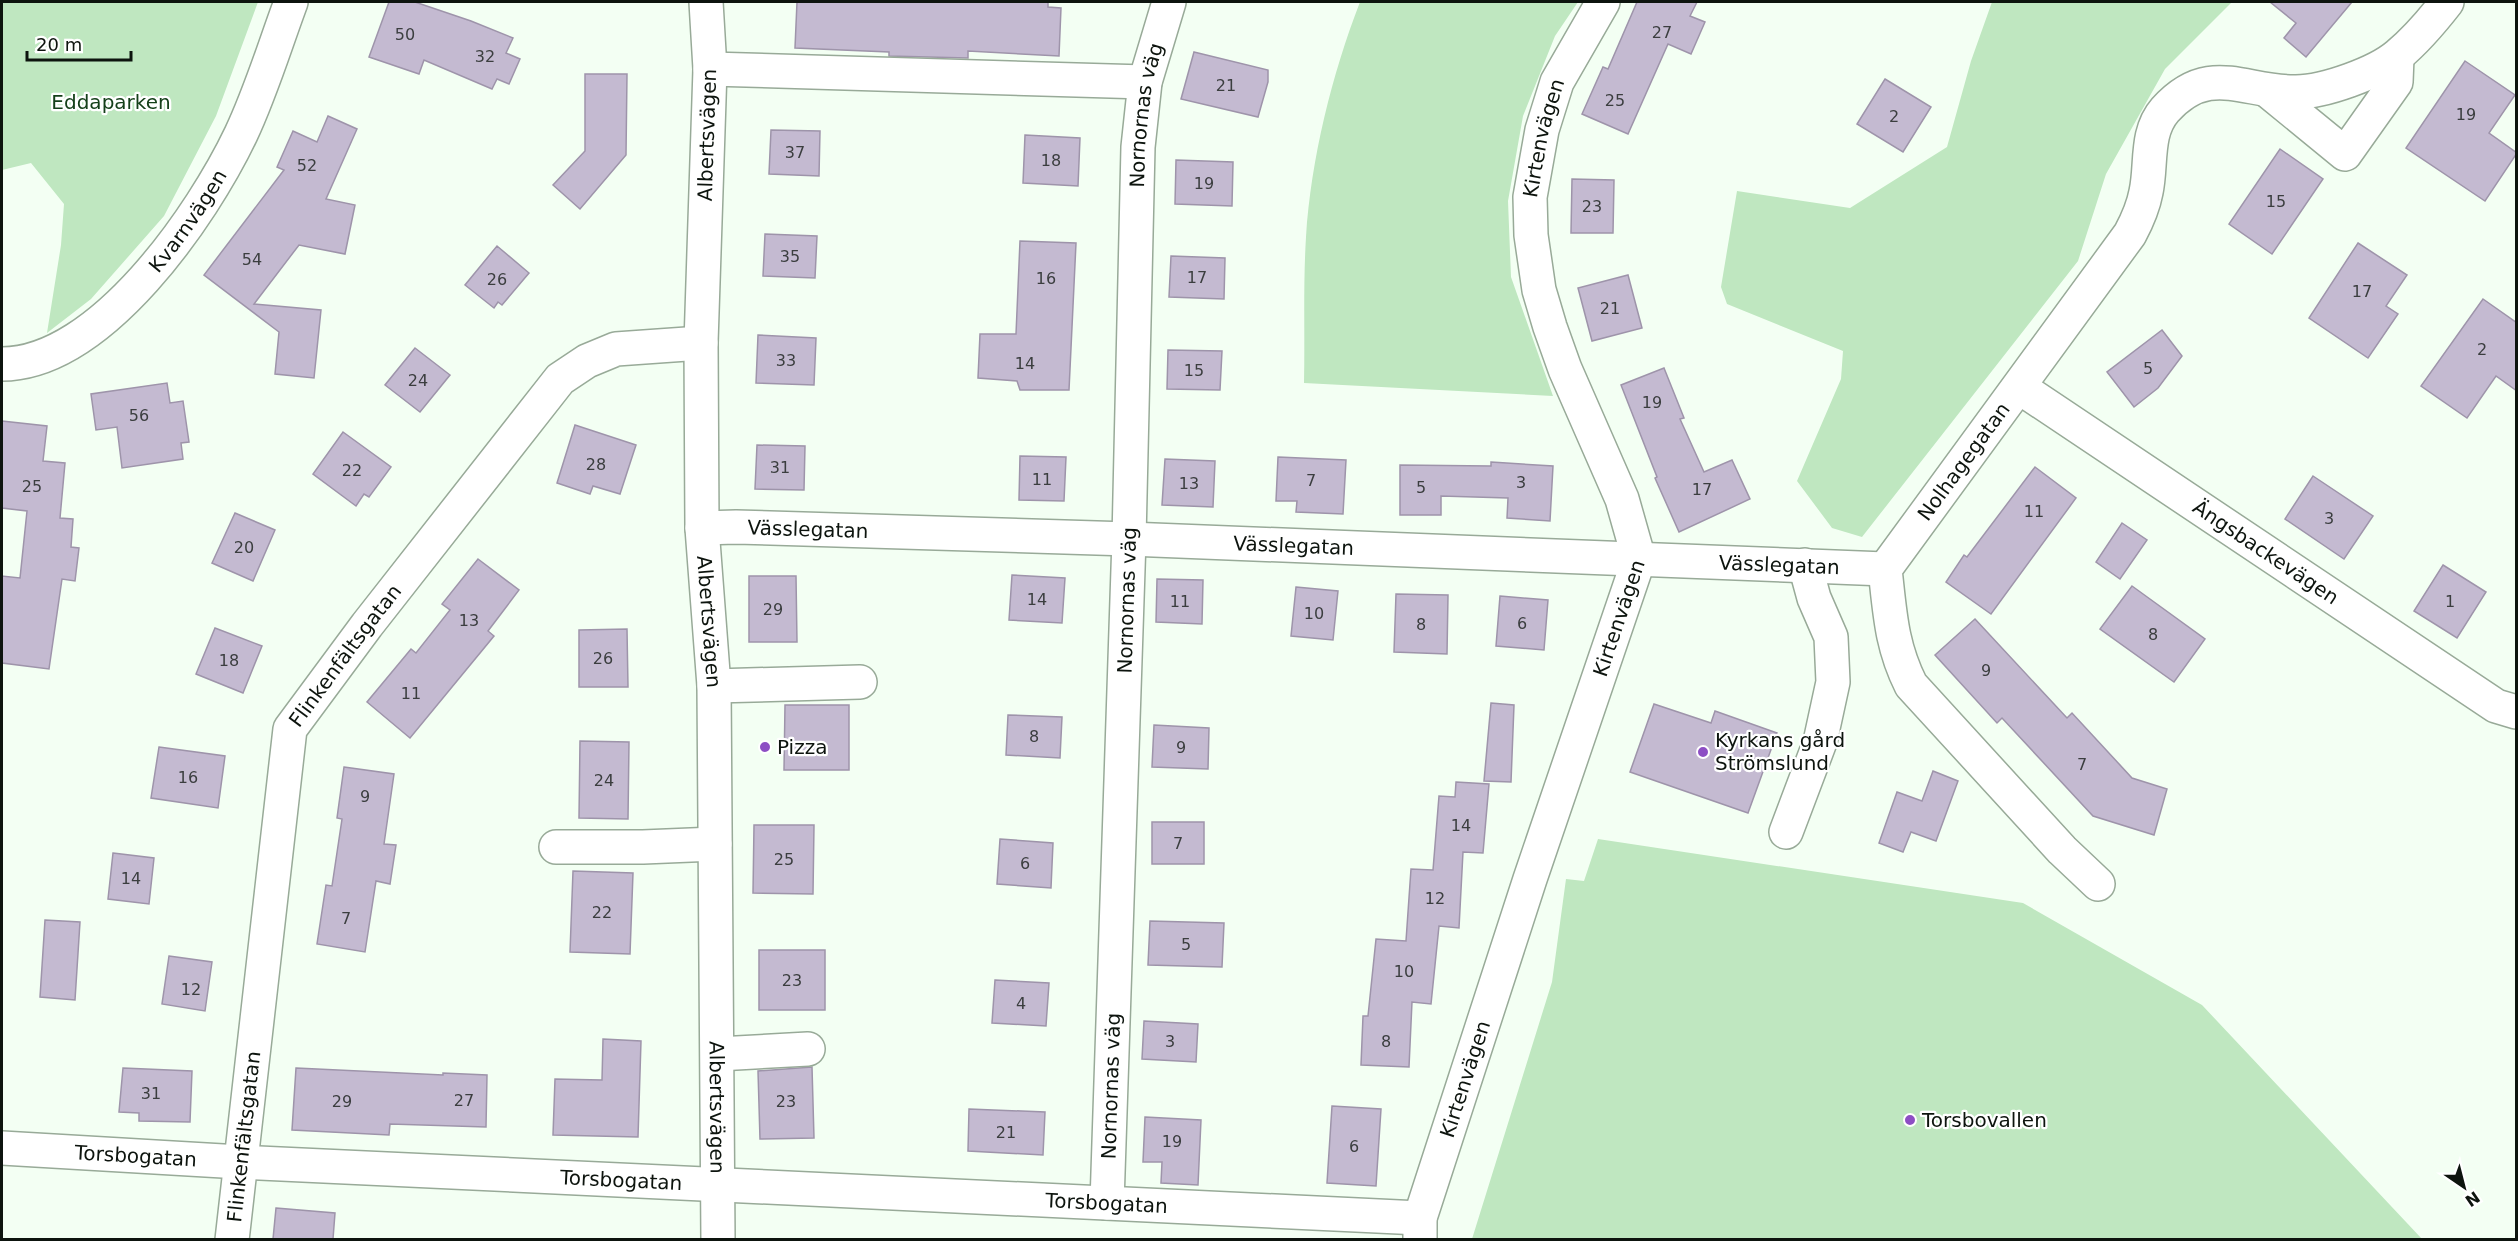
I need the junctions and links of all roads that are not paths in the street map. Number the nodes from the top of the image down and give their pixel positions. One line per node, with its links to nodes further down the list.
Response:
1 (291, 2): 11 (street, Kvarnvägen)
2 (706, 2): 7 (street, Albertsvägen)
3 (1169, 2): 8 (street, Nornornas väg)
4 (1603, 2): 15 (street, Kirtenvägen)
5 (2447, 2): 6 (street, Nolhagegatan)
6 (2397, 57): 9 (street, Nolhagegatan); 9 (street, Nolhagegatan)
7 (710, 69): 8 (street); 10 (street, Albertsvägen)
8 (1145, 82): 14 (street, Nornornas väg)
9 (2268, 91): 12 (street, Nolhagegatan)
10 (701, 343): 13 (street, Albertsvägen); 28 (street, Flinkenfältsgatan)
11 (2, 364)
12 (2019, 387): 17 (street, Nolhagegatan); 20 (street, Ängsbackevägen)
13 (702, 528): 14 (street, Vässlegatan); 19 (street, Albertsvägen)
14 (1129, 539): 15 (street, Vässlegatan); 30 (street, Nornornas väg)
15 (1639, 559): 16 (street, Vässlegatan); 31 (street, Kirtenvägen)
16 (1805, 565): 17 (street, Vässlegatan); 21 (street)
17 (1885, 569): 24 (street)
18 (860, 682): 19 (street)
19 (714, 686): 22 (street, Albertsvägen)
20 (2517, 711)
21 (1786, 832)
22 (715, 844): 23 (street); 26 (street, Albertsvägen)
23 (556, 847)
24 (2098, 884)
25 (808, 1049): 26 (street)
26 (718, 1054): 29 (street, Albertsvägen)
27 (2, 1149): 28 (street, Torsbogatan)
28 (240, 1162): 29 (street, Torsbogatan); 32 (street, Flinkenfältsgatan)
29 (717, 1185): 30 (street, Torsbogatan); 33 (street, Albertsvägen)
30 (1107, 1203): 31 (street, Torsbogatan)
31 (1420, 1229)
32 (232, 1239)
33 (718, 1239)

